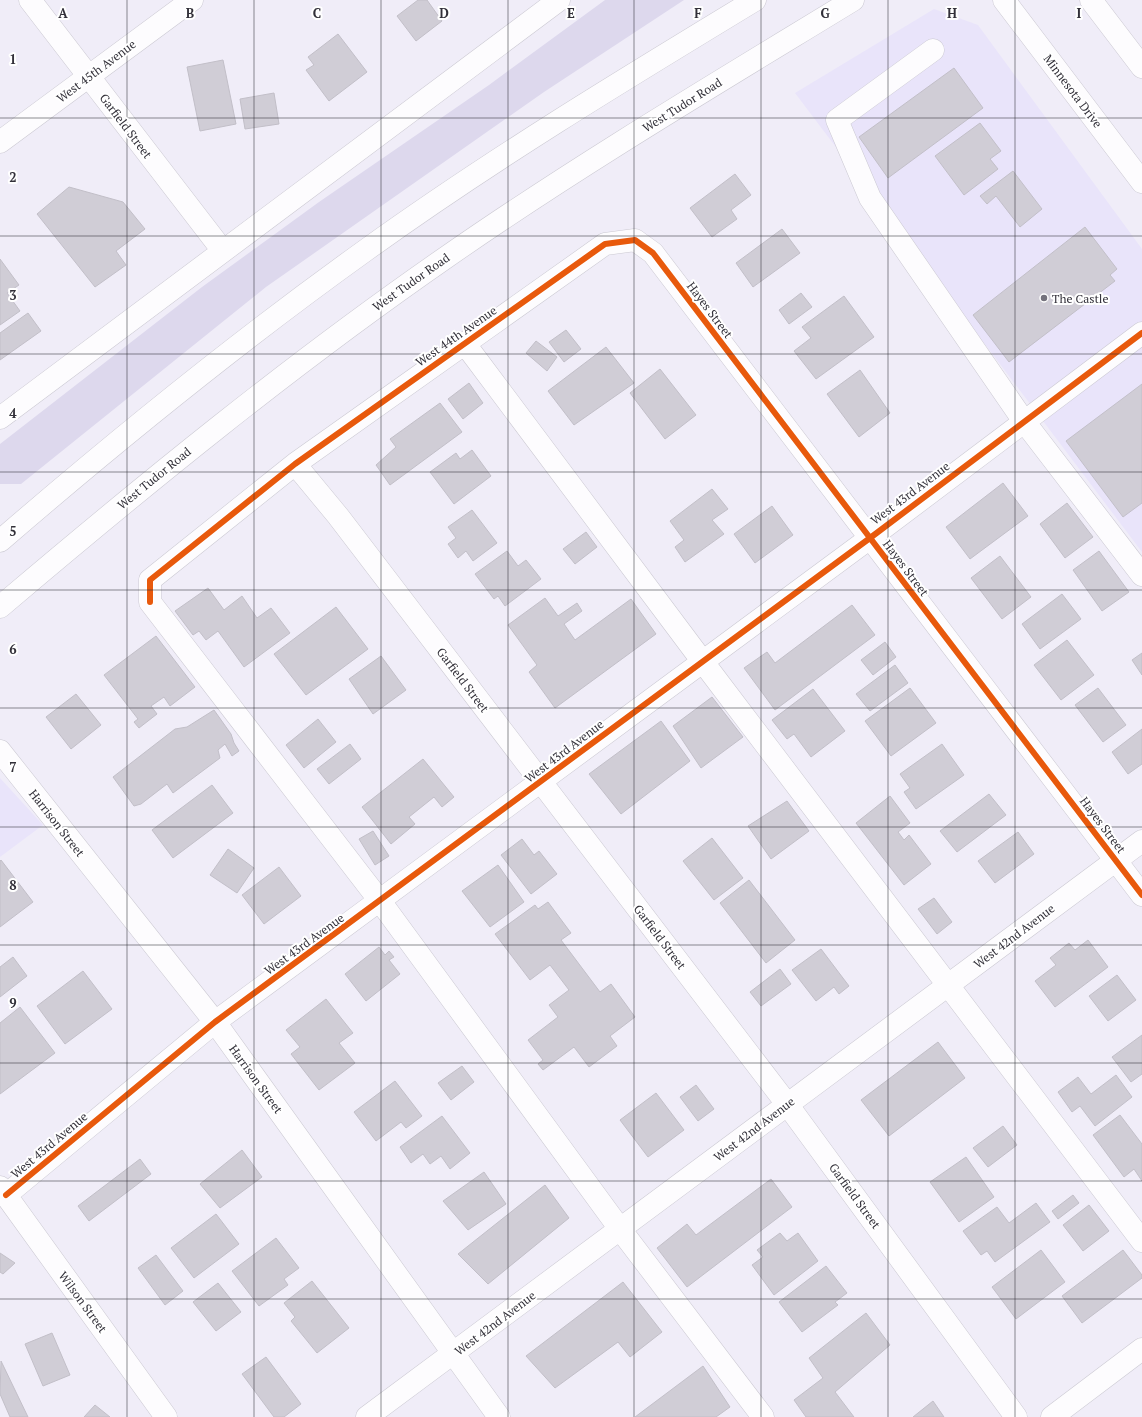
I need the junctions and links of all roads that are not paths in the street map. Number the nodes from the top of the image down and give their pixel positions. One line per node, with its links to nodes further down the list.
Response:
1 (30, 0): 10 (street, Garfield Street)
2 (192, 0): 10 (street, West 45th Avenue)
3 (559, 0): 14 (street)
4 (755, 0): 21 (street)
5 (853, 0): 23 (street, West Tudor Road)
6 (1004, 0): 12 (street, Minnesota Drive)
7 (1091, 0): 9 (street)
8 (933, 50): 18 (street)
9 (1142, 67)
10 (88, 76): 11 (street, West 45th Avenue); 14 (street, Garfield Street)
11 (0, 142)
12 (1142, 182)
13 (635, 240): 16 (street, West 44th Avenue); 20 (street, Hayes Street)
14 (223, 252): 17 (street)
15 (1142, 333): 18 (street, West 43rd Avenue)
16 (465, 344): 19 (street, West 44th Avenue); 24 (street)
17 (0, 418)
18 (1023, 420): 20 (street, West 43rd Avenue); 22 (street)
19 (295, 464): 26 (street, Garfield Street); 30 (street, West 44th Avenue)
20 (870, 538): 24 (street, West 43rd Avenue); 28 (street, Hayes Street)
21 (0, 541)
22 (1142, 575)
23 (0, 607)
24 (703, 662): 26 (street, West 43rd Avenue); 31 (street)
25 (0, 751): 32 (street, Harrison Street)
26 (541, 782): 30 (street, West 43rd Avenue); 33 (street, Garfield Street)
27 (1142, 841): 28 (street, West 42nd Avenue)
28 (1116, 860): 29 (street, Hayes Street); 31 (street, West 42nd Avenue)
29 (1142, 894)
30 (380, 901): 32 (street, West 43rd Avenue); 35 (street)
31 (948, 985): 33 (street, West 42nd Avenue); 36 (street)
32 (215, 1022): 34 (street, West 43rd Avenue); 38 (street, Harrison Street)
33 (788, 1104): 35 (street, West 42nd Avenue); 43 (street, Garfield Street)
34 (3, 1191): 39 (street, Wilson Street)
35 (620, 1229): 38 (street, West 42nd Avenue); 42 (street)
36 (1142, 1241)
37 (1142, 1349): 44 (street)
38 (452, 1354): 40 (street, West 42nd Avenue); 41 (street, Harrison Street)
39 (166, 1417)
40 (367, 1417)
41 (499, 1417)
42 (763, 1417)
43 (1016, 1417)
44 (1052, 1417)

